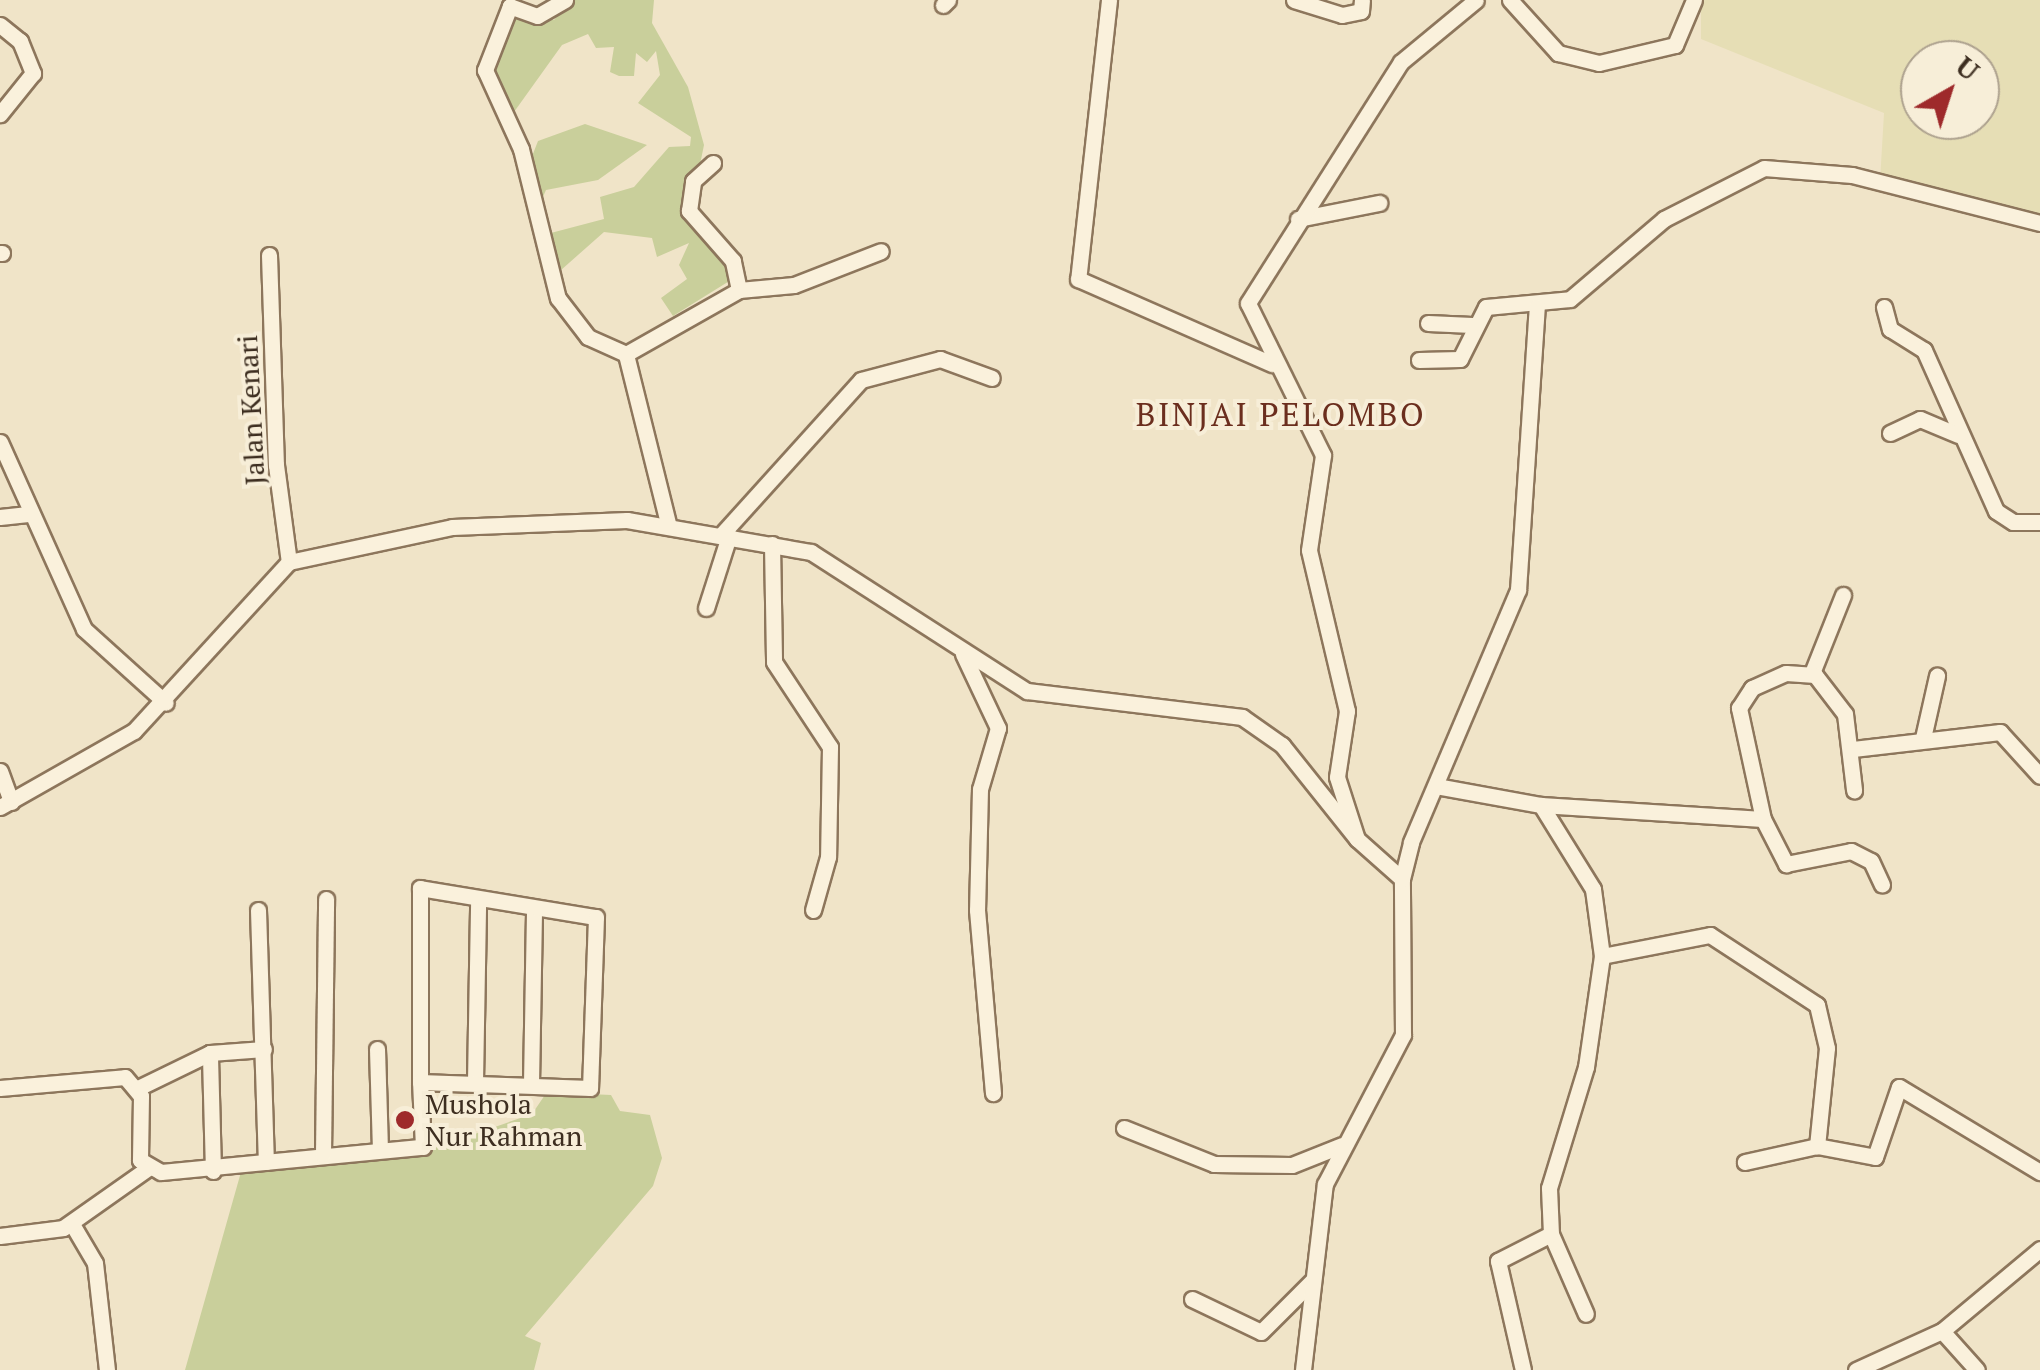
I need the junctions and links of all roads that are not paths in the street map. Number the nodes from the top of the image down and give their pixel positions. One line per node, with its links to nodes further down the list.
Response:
1 (565, 0): 21 (street)
2 (1109, 0): 23 (street)
3 (1294, 0): 4 (street)
4 (1362, 0)
5 (1476, 0): 12 (street)
6 (1510, 0): 7 (street)
7 (1694, 0)
8 (0, 25): 9 (street)
9 (0, 114)
10 (714, 163): 16 (street)
11 (1378, 203): 12 (street)
12 (1298, 219): 23 (street)
13 (2040, 223): 18 (street)
14 (882, 250): 16 (street)
15 (269, 255): 35 (street, Jalan Kenari)
16 (738, 290): 21 (street)
17 (1884, 307): 26 (street)
18 (1537, 308): 20 (street); 46 (street)
19 (1428, 323): 20 (street)
20 (1472, 324): 22 (street)
21 (626, 354): 32 (street)
22 (1419, 360)
23 (1272, 364): 51 (street)
24 (992, 378): 33 (street)
25 (1890, 433): 26 (street)
26 (1958, 436): 31 (street)
27 (0, 442): 28 (street)
28 (4, 462): 29 (street)
29 (28, 514): 30 (street); 41 (street)
30 (0, 517)
31 (2040, 522)
32 (668, 523): 33 (street); 35 (street)
33 (726, 535): 34 (street); 37 (street)
34 (772, 544): 38 (street); 57 (street)
35 (289, 562): 41 (street)
36 (1843, 595): 39 (street)
37 (706, 608)
38 (963, 654): 51 (street); 68 (street)
39 (1812, 673): 43 (street); 50 (street)
40 (1936, 676): 42 (street)
41 (166, 703): 48 (street)
42 (1923, 738): 43 (street); 45 (street)
43 (1853, 749): 47 (street)
44 (0, 771): 48 (street)
45 (2040, 776)
46 (1436, 786): 49 (street); 52 (street)
47 (1854, 790)
48 (5, 804)
49 (1541, 805): 50 (street); 59 (street)
50 (1764, 819): 53 (street)
51 (1357, 840): 52 (street)
52 (1402, 879): 70 (street)
53 (1882, 885)
54 (326, 899): 73 (street)
55 (478, 902): 58 (street); 63 (street); 64 (street)
56 (258, 910): 61 (street)
57 (813, 910)
58 (534, 911): 65 (street); 65 (street)
59 (1602, 956): 71 (street); 80 (street)
60 (377, 1048): 72 (street)
61 (264, 1049): 62 (street); 74 (street)
62 (210, 1053): 67 (street); 77 (street)
63 (476, 1080): 64 (street); 65 (street)
64 (420, 1082): 72 (street)
65 (531, 1084)
66 (0, 1088): 67 (street)
67 (138, 1088): 76 (street)
68 (994, 1094)
69 (1124, 1128): 70 (street)
70 (1342, 1145): 83 (street)
71 (1817, 1146): 75 (street); 78 (street)
72 (380, 1150): 73 (street)
73 (323, 1154): 74 (street)
74 (266, 1162): 77 (street)
75 (1745, 1162)
76 (148, 1168): 77 (street); 79 (street)
77 (212, 1171)
78 (2040, 1172)
79 (72, 1224): 81 (street); 87 (street)
80 (1550, 1234): 85 (street); 89 (street)
81 (0, 1236)
82 (2040, 1249): 86 (street)
83 (1312, 1281): 84 (street); 88 (street)
84 (1192, 1299)
85 (1586, 1314)
86 (1942, 1331): 90 (street); 91 (street)
87 (107, 1370)
88 (1303, 1370)
89 (1523, 1370)
90 (1856, 1370)
91 (1977, 1370)

